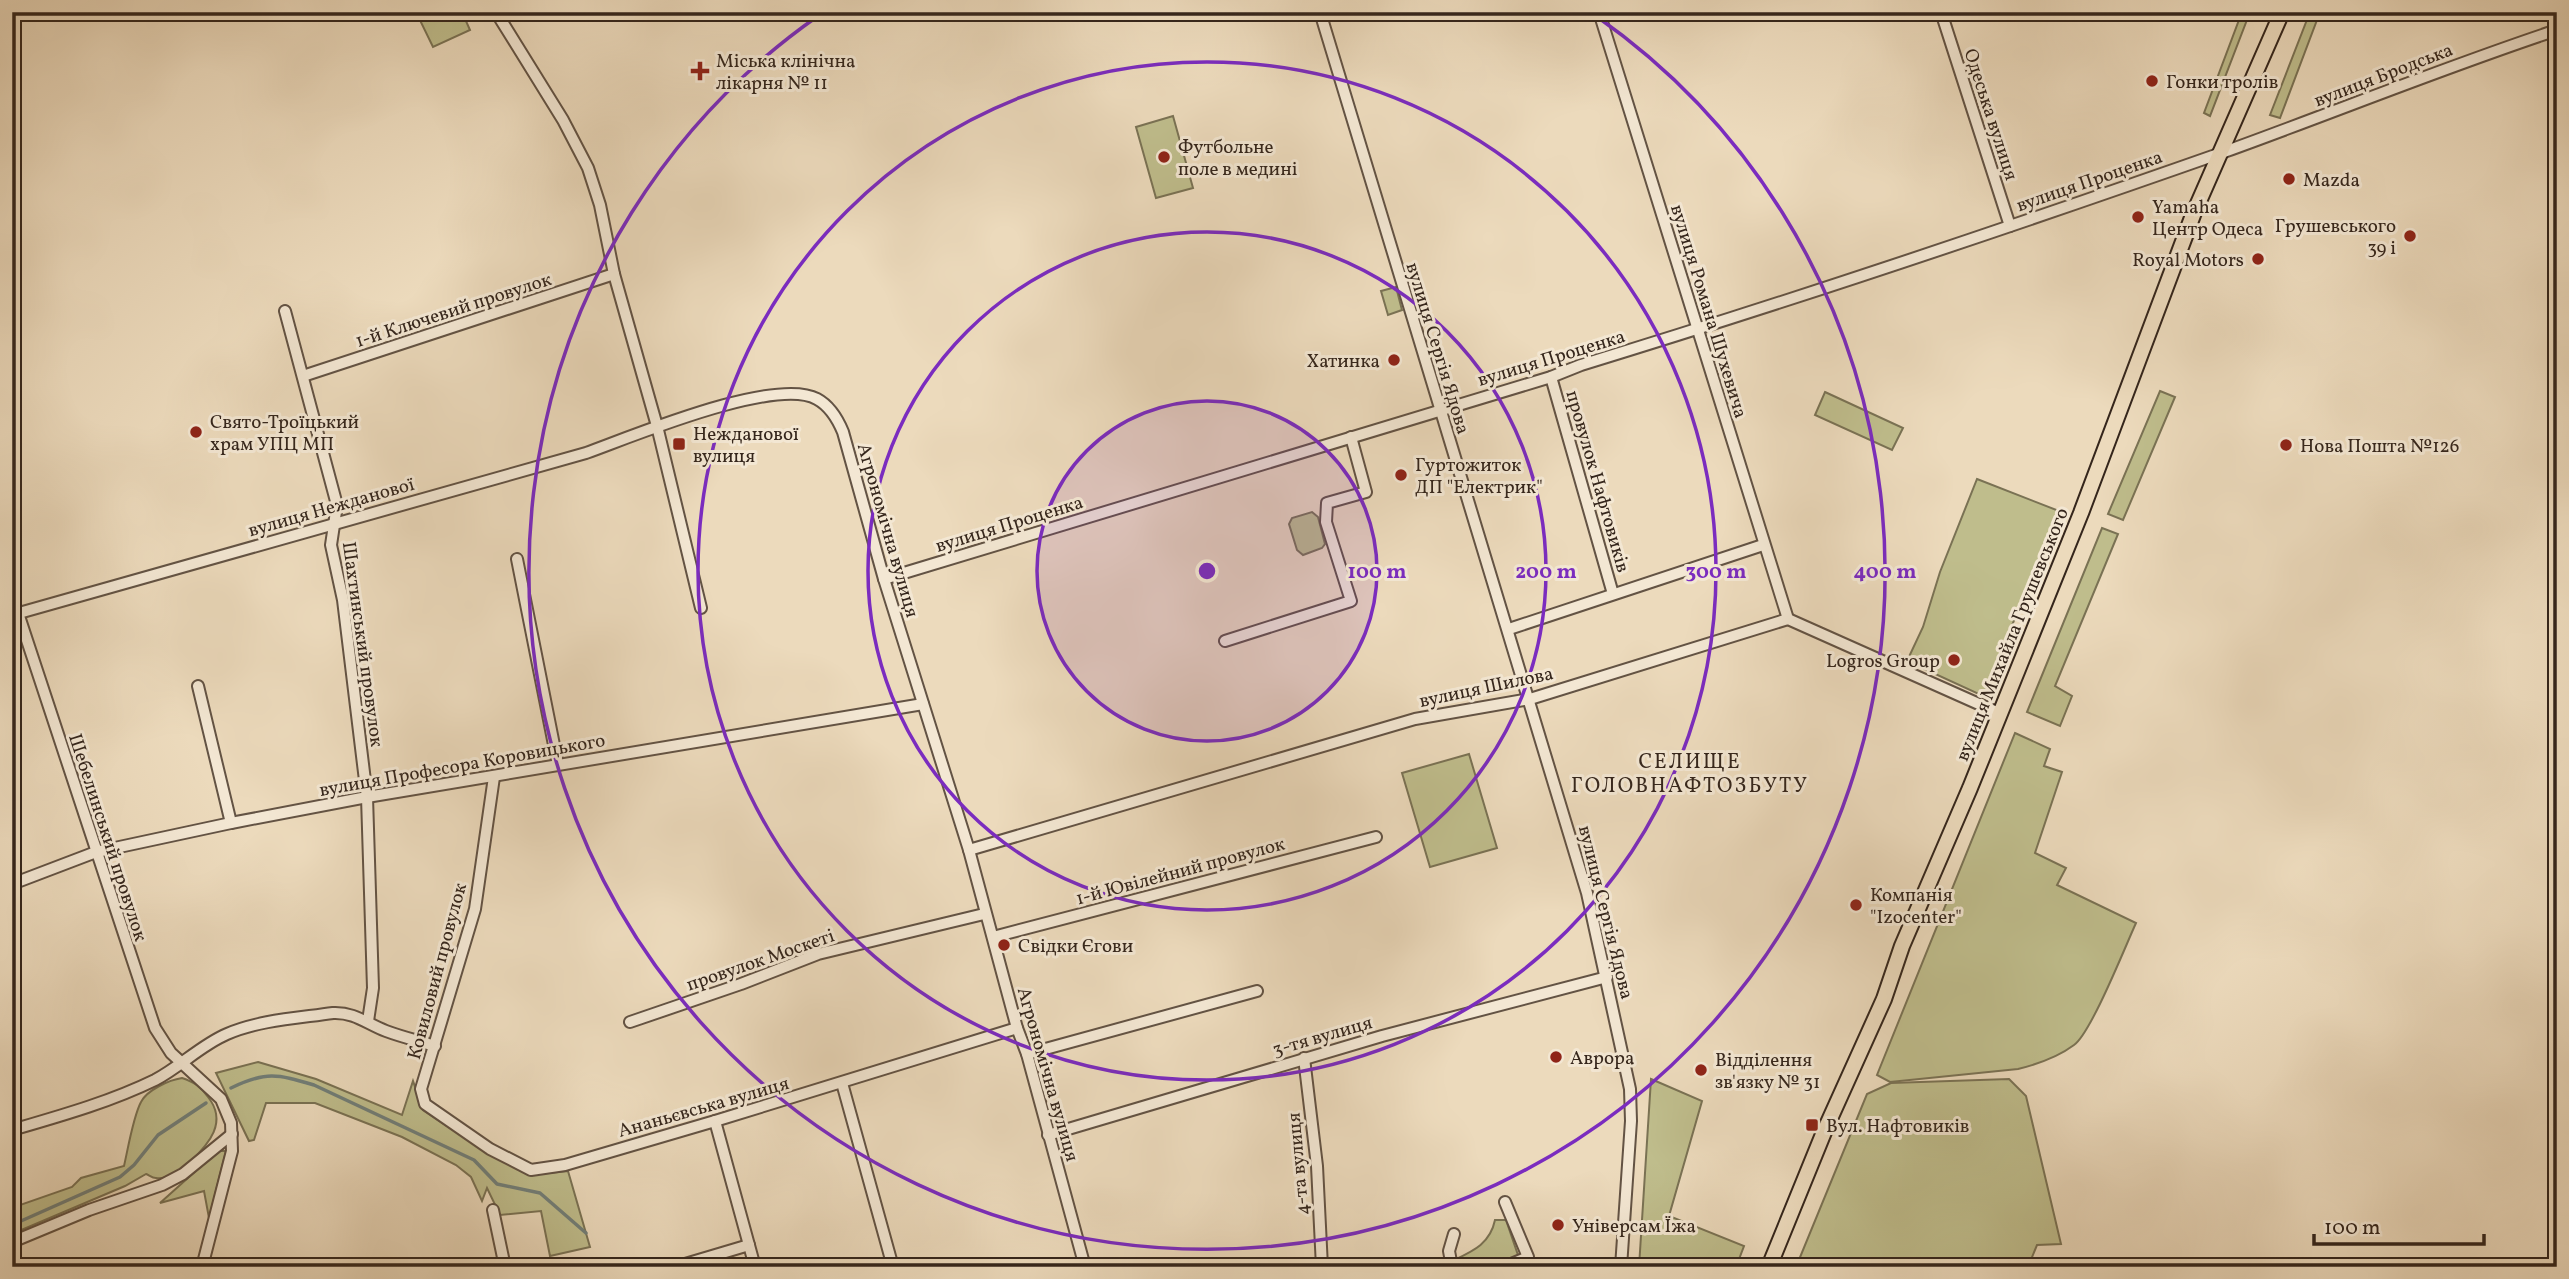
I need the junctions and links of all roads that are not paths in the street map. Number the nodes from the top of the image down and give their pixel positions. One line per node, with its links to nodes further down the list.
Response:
1 (496, 12): 9 (street)
2 (1320, 12): 14 (street, вулиця Сергія Ядова)
3 (1599, 12): 11 (street, вулиця Романа Шухевича)
4 (1941, 12): 8 (street, Одеська вулиця)
5 (2281, 12): 7 (main road, вулиця Михайла Грушевського)
6 (2557, 30): 7 (street, вулиця Бродська)
7 (2222, 152): 8 (street, вулиця Проценка); 30 (main road, вулиця Михайла Грушевського)
8 (2010, 226): 11 (street, вулиця Проценка)
9 (614, 274): 12 (street, 1-й Ключевий провулок); 15 (street)
10 (285, 311): 12 (street, Шахтинський провулок)
11 (1698, 330): 13 (street, вулиця Проценка); 18 (street, вулиця Романа Шухевича)
12 (303, 376): 17 (street, Шахтинський провулок)
13 (1551, 377): 14 (street, вулиця Проценка); 21 (street, провулок Нафтовиків)
14 (1439, 410): 16 (street, вулиця Проценка); 25 (street, вулиця Сергія Ядова)
15 (657, 426): 17 (street, вулиця Нежданової); 20 (street, Агрономічна вулиця); 22 (street)
16 (1351, 437): 20 (street, вулиця Проценка); 26 (street)
17 (334, 523): 23 (street, вулиця Нежданової); 33 (street, Шахтинський провулок)
18 (1763, 545): 21 (street, провулок Нафтовиків); 24 (street, вулиця Романа Шухевича)
19 (517, 559): 31 (street)
20 (884, 579): 29 (street, Агрономічна вулиця)
21 (1613, 594): 25 (street, провулок Нафтовиків)
22 (701, 608)
23 (15, 614): 37 (street, Шебелинський провулок)
24 (1788, 619): 28 (street, вулиця Шилова); 30 (street)
25 (1508, 629): 28 (street, вулиця Сергія Ядова)
26 (1225, 641)
27 (198, 686): 34 (street)
28 (1530, 699): 36 (street, вулиця Шилова); 41 (street, вулиця Сергія Ядова)
29 (923, 704): 31 (street, вулиця Професора Коровицького); 36 (street, Агрономічна вулиця)
30 (1999, 713): 71 (main road, вулиця Михайла Грушевського)
31 (558, 765): 32 (street, вулиця Професора Коровицького)
32 (494, 777): 33 (street, вулиця Професора Коровицького); 46 (street, Ковиловий провулок)
33 (367, 797): 34 (street, вулиця Професора Коровицького); 43 (street, Шахтинський провулок)
34 (231, 823): 37 (street, вулиця Професора Коровицького)
35 (1376, 837): 40 (street, 1-й Ювілейний провулок)
36 (969, 850): 39 (street, Агрономічна вулиця)
37 (96, 852): 38 (street, вулиця Професора Коровицького); 49 (street, Шебелинський провулок)
38 (12, 884)
39 (984, 914): 40 (street, Агрономічна вулиця); 44 (street, провулок Москеті)
40 (993, 937): 45 (street, Агрономічна вулиця)
41 (1607, 977): 48 (street, 3-тя вулиця); 70 (street, вулиця Сергія Ядова)
42 (1257, 991): 47 (street)
43 (368, 1021): 46 (street); 49 (street)
44 (630, 1022)
45 (1017, 1028): 47 (street, Агрономічна вулиця); 50 (street, Ананьєвська вулиця)
46 (435, 1046): 51 (street, Ковиловий провулок)
47 (1027, 1054): 55 (street, Агрономічна вулиця)
48 (1304, 1058): 55 (street, 3-тя вулиця); 67 (street, 4-та вулиця)
49 (182, 1063): 53 (street); 54 (street, Шебелинський провулок)
50 (842, 1083): 52 (street, Ананьєвська вулиця); 65 (street)
51 (421, 1089): 52 (street, Ананьєвська вулиця)
52 (715, 1121): 60 (street)
53 (12, 1130)
54 (232, 1134): 59 (street); 61 (street, Шебелинський провулок)
55 (1048, 1135): 66 (street, Агрономічна вулиця)
56 (1504, 1202): 69 (street)
57 (493, 1210): 62 (street)
58 (1454, 1234): 68 (street)
59 (12, 1242)
60 (749, 1245): 63 (street); 64 (street)
61 (202, 1267)
62 (505, 1267)
63 (675, 1267)
64 (755, 1267)
65 (893, 1267)
66 (1085, 1267)
67 (1322, 1267)
68 (1452, 1267)
69 (1504, 1267)
70 (1621, 1267)
71 (1769, 1267)

